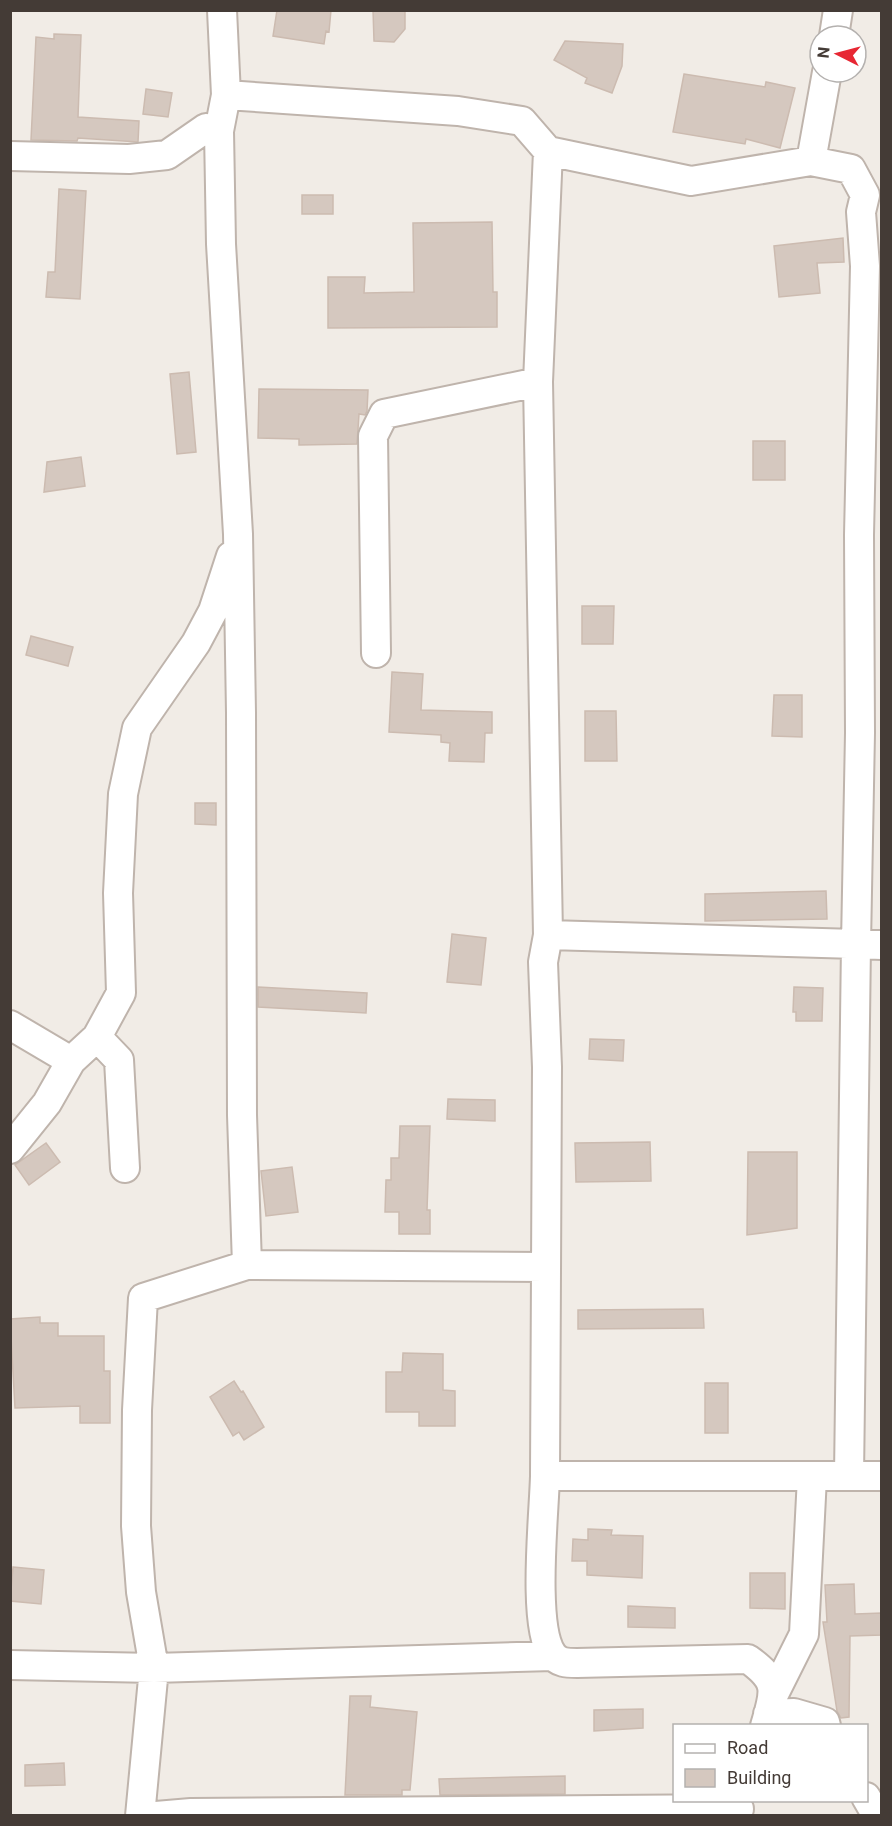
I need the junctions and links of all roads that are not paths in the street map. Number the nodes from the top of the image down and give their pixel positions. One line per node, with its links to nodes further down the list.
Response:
1 (222, 10): 3 (street)
2 (825, 84): 7 (street)
3 (226, 95): 4 (street); 5 (street)
4 (219, 131): 6 (street); 10 (street)
5 (549, 151): 7 (street); 9 (street)
6 (10, 156)
7 (811, 161): 8 (street)
8 (873, 194): 13 (street)
9 (538, 382): 11 (street); 12 (street)
10 (238, 534): 15 (street); 19 (street)
11 (376, 653)
12 (548, 935): 13 (street); 20 (street)
13 (869, 944): 22 (street)
14 (10, 1025): 16 (street)
15 (97, 1037): 16 (street); 18 (street)
16 (71, 1062): 17 (street)
17 (10, 1149)
18 (125, 1168)
19 (246, 1265): 20 (street); 27 (street)
20 (544, 1267): 21 (street)
21 (545, 1476): 24 (street); 25 (street)
22 (849, 1476): 23 (street); 24 (street)
23 (882, 1476)
24 (812, 1477): 28 (street)
25 (553, 1656): 27 (street); 28 (street)
26 (10, 1665): 27 (street)
27 (154, 1668): 32 (street)
28 (769, 1711): 29 (street)
29 (826, 1724)
30 (868, 1799): 34 (street)
31 (740, 1808): 33 (street)
32 (140, 1815)
33 (156, 1815)
34 (877, 1815)

